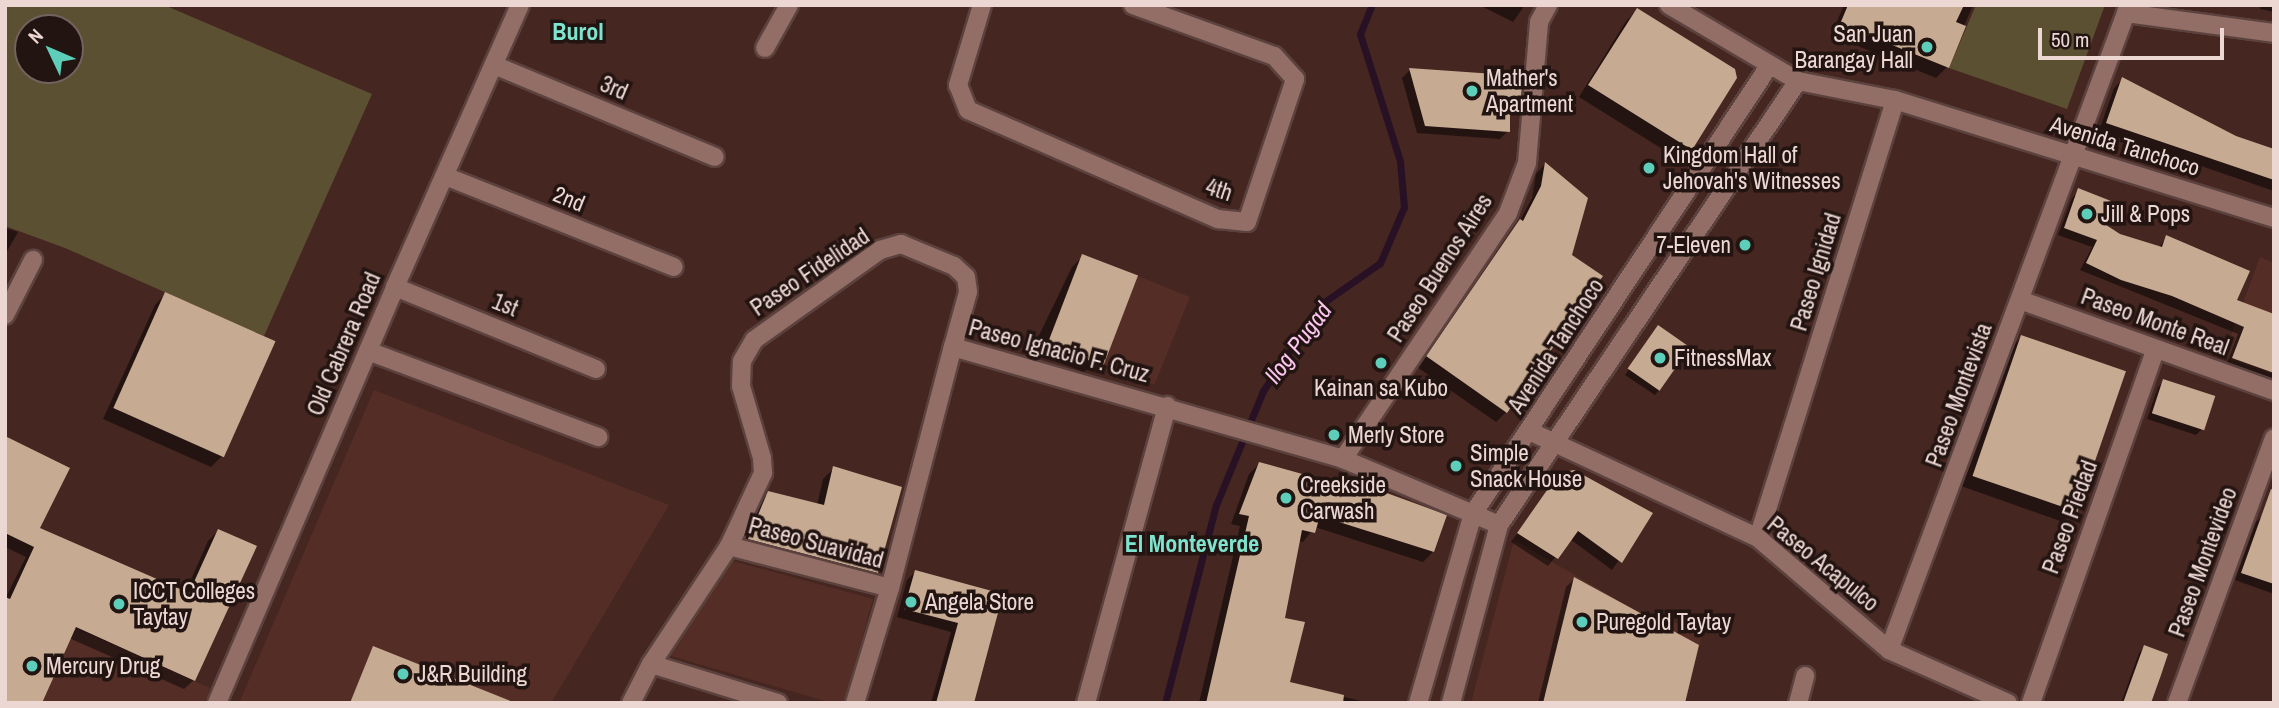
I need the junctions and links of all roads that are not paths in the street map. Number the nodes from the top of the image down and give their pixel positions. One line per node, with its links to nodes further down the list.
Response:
1 (520, 5): 10 (street, Old Cabrera Road)
2 (789, 5): 9 (street)
3 (1133, 5): 6 (street, 4th)
4 (1548, 5): 33 (street, Paseo Buenos Aires)
5 (1669, 5): 11 (street)
6 (975, 7)
7 (2128, 9): 8 (street); 14 (street, Paseo Montevista)
8 (2274, 33)
9 (765, 48)
10 (494, 65): 15 (street, 3rd); 16 (street, Old Cabrera Road)
11 (1769, 66): 12 (street, Avenida Tanchoco); 29 (street, Avenida Tanchoco)
12 (1798, 80): 13 (street, Avenida Tanchoco); 32 (street)
13 (1895, 100): 14 (street, Avenida Tanchoco); 36 (street, Paseo Ignidad)
14 (2073, 155): 17 (street, Avenida Tanchoco); 21 (street, Paseo Montevista)
15 (715, 157)
16 (445, 176): 19 (street, 2nd); 20 (street, Old Cabrera Road)
17 (2274, 218)
18 (33, 260): 22 (street)
19 (674, 267)
20 (395, 286): 25 (street, Old Cabrera Road); 26 (street, 1st)
21 (2020, 300): 24 (street, Paseo Monte Real); 39 (street, Paseo Montevista)
22 (5, 315)
23 (953, 346): 28 (street, Paseo Ignacio F. Cruz); 37 (street, Paseo Fidelidad); 38 (street, Paseo Ignacio F. Cruz)
24 (2156, 349): 27 (street, Paseo Monte Real); 51 (street, Paseo Piedad)
25 (368, 351): 30 (street); 42 (street, Old Cabrera Road)
26 (596, 369)
27 (2274, 391)
28 (1167, 406): 33 (street, Paseo Ignacio F. Cruz); 46 (street)
29 (1529, 431): 32 (street, Paseo Acapulco); 34 (street, Avenida Tanchoco)
30 (598, 437)
31 (2274, 438): 52 (street, Paseo Montevideo)
32 (1555, 443): 35 (street); 36 (street, Paseo Acapulco)
33 (1343, 460): 34 (street, Paseo Ignacio F. Cruz)
34 (1473, 514): 35 (street, Paseo Ignacio F. Cruz); 47 (street, Avenida Tanchoco)
35 (1499, 525): 48 (street)
36 (1758, 538): 39 (street, Paseo Acapulco)
37 (729, 546): 38 (street, Paseo Suavidad); 40 (street, Paseo Fidelidad)
38 (890, 588): 45 (street, Paseo Ignacio F. Cruz)
39 (1889, 650): 50 (street, Paseo Acapulco)
40 (651, 664): 43 (street, Paseo Fidelidad); 44 (street)
41 (1805, 676): 49 (street)
42 (217, 703)
43 (631, 703)
44 (778, 703)
45 (855, 703)
46 (1086, 703)
47 (1418, 703)
48 (1451, 703)
49 (1798, 703)
50 (2008, 703)
51 (2031, 703)
52 (2177, 703)

